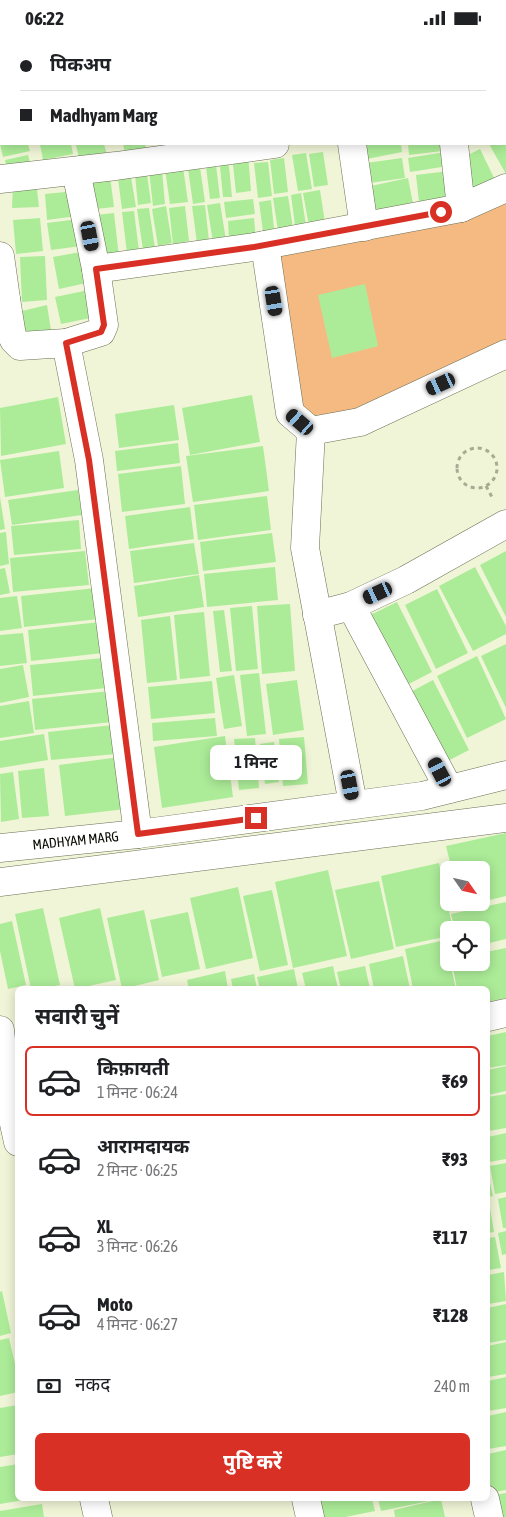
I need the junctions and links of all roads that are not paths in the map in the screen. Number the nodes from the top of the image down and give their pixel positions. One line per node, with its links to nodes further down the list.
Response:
1 (260, 145): 4 (street)
2 (352, 145): 9 (street)
3 (454, 145): 8 (street)
4 (114, 155): 5 (street)
5 (76, 171): 6 (street); 12 (street)
6 (0, 179)
7 (506, 188): 8 (street)
8 (461, 209): 9 (street)
9 (364, 227): 10 (street)
10 (265, 245): 12 (street); 16 (street)
11 (0, 256): 13 (street)
12 (96, 269): 14 (street)
13 (3, 299): 14 (street)
14 (66, 343): 24 (street)
15 (506, 354): 16 (street)
16 (311, 431): 19 (street)
17 (506, 523): 18 (street)
18 (351, 606): 19 (street); 21 (street)
19 (317, 615): 22 (street)
20 (506, 775): 21 (street, MADHYAM MARG)
21 (449, 789): 22 (street, MADHYAM MARG)
22 (354, 804): 24 (street, MADHYAM MARG)
23 (506, 818): 26 (street)
24 (138, 834): 25 (street, MADHYAM MARG)
25 (0, 848)
26 (0, 882)
27 (506, 1013): 28 (street)
28 (490, 1017)
29 (0, 1030): 30 (street)
30 (12, 1086): 31 (street)
31 (15, 1114)
32 (94, 1501): 35 (street)
33 (306, 1501): 36 (street)
34 (485, 1501): 37 (street)
35 (98, 1517)
36 (310, 1517)
37 (489, 1517)

